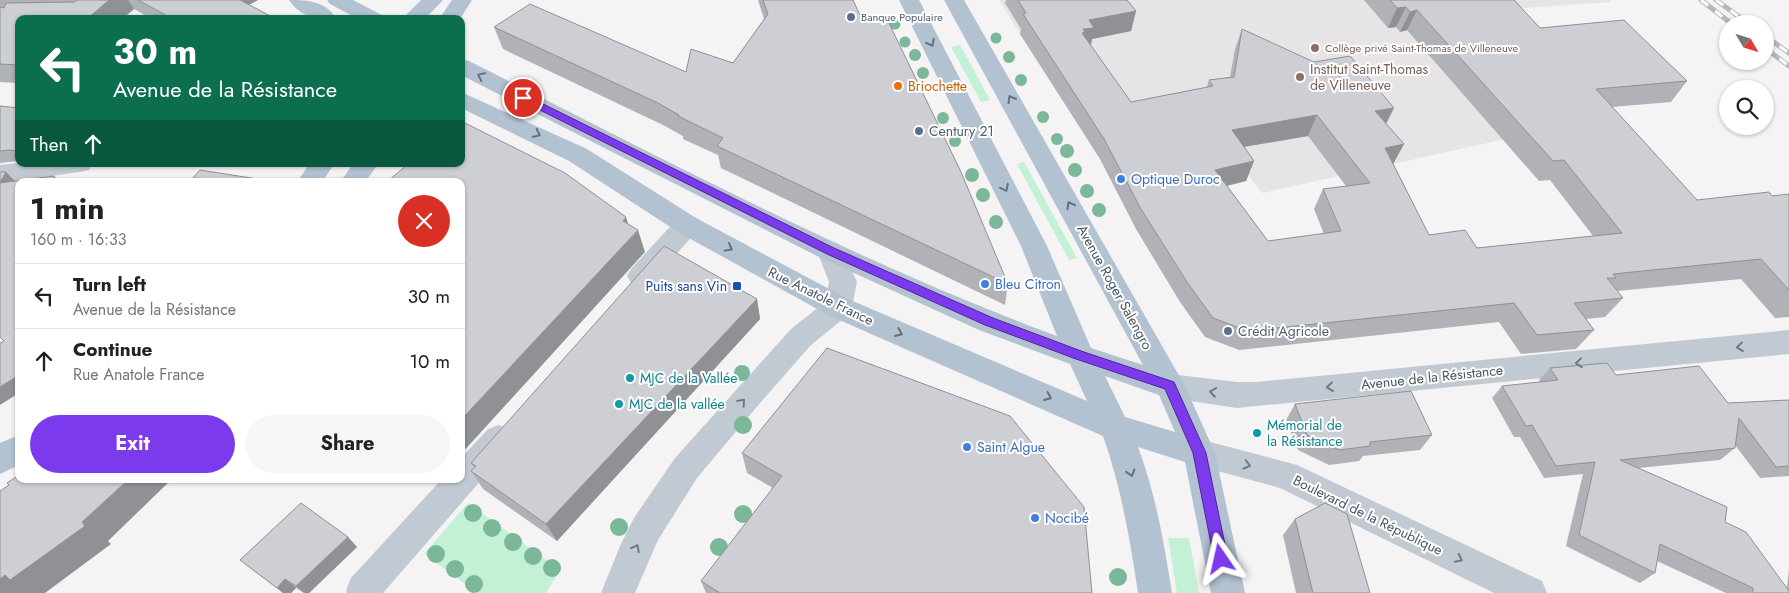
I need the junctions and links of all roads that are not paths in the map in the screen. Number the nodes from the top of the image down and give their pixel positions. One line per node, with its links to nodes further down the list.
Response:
1 (299, 0): 7 (main road)
2 (337, 0): 8 (main road)
3 (432, 0): 9 (main road)
4 (462, 0): 10 (main road)
5 (909, 0): 24 (main road, one-way to 24)
6 (954, 0): 25 (main road, Avenue Roger Salengro, one-way to 6)
7 (321, 15)
8 (367, 15)
9 (416, 15)
10 (452, 15)
11 (465, 68): 20 (main road, one-way to 11)
12 (465, 101): 19 (main road, Rue Anatole France, one-way to 19)
13 (56, 167): 16 (street)
14 (320, 167): 17 (main road)
15 (364, 167): 18 (main road)
16 (0, 174)
17 (312, 178)
18 (355, 178)
19 (687, 225): 21 (street); 22 (main road, Rue Anatole France, one-way to 22)
20 (830, 251): 22 (street); 24 (main road)
21 (621, 298)
22 (838, 307): 27 (main road, Rue Anatole France, one-way to 27); 34 (street, one-way to 22)
23 (1789, 342): 25 (street, Avenue de la Résistance, one-way to 25)
24 (1080, 356): 25 (main road, Avenue de la Résistance); 27 (main road)
25 (1170, 386): 29 (main road, Avenue Roger Salengro)
26 (516, 418): 31 (street)
27 (1115, 427): 29 (main road, Rue Anatole France); 35 (main road, one-way to 35)
28 (15, 451): 30 (main road)
29 (1199, 453): 36 (main road, Avenue Roger Salengro); 37 (street, Boulevard de la République, one-way to 37)
30 (0, 460)
31 (465, 475)
32 (458, 483): 33 (street)
33 (365, 593)
34 (618, 593)
35 (1155, 593)
36 (1228, 593)
37 (1530, 593)

